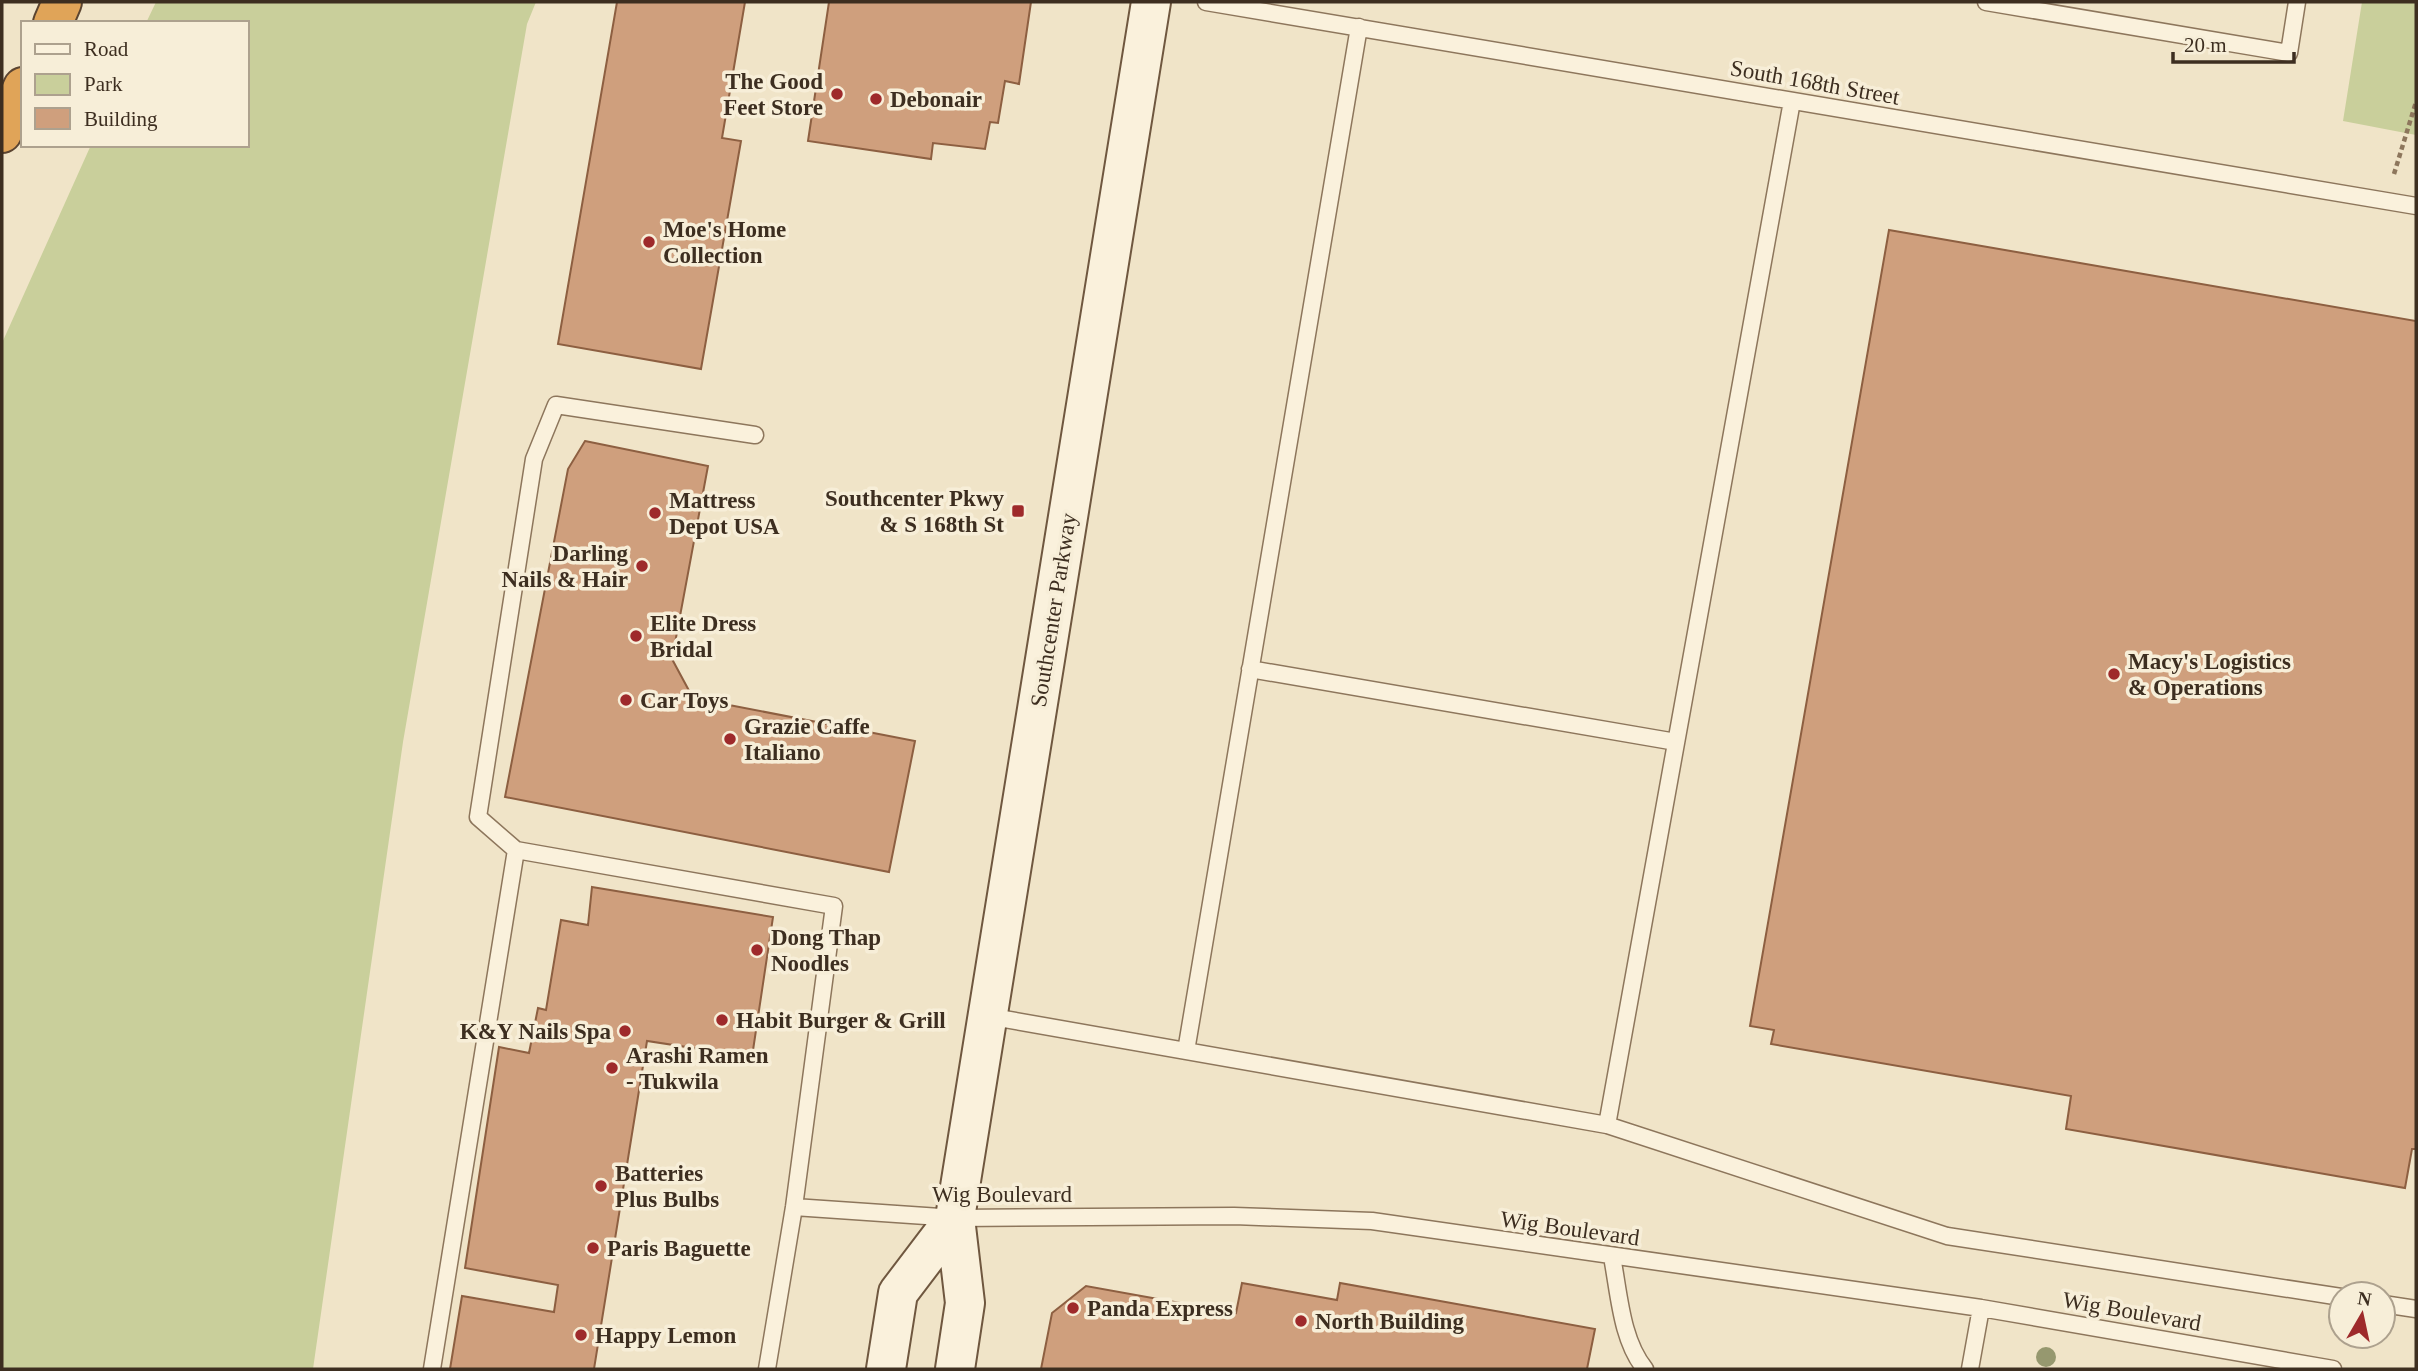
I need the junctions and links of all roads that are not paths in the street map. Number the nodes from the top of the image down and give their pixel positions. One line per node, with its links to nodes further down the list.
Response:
1 (62, 2): 6 (highway)
2 (1151, 2): 16 (main road, Southcenter Parkway)
3 (1206, 2): 7 (lane, South 168th Street)
4 (1986, 2): 5 (lane)
5 (2297, 2)
6 (54, 21)
7 (1359, 27): 9 (lane, South 168th Street); 13 (lane)
8 (21, 91): 10 (highway)
9 (1792, 101): 11 (lane, South 168th Street); 14 (lane)
10 (2, 133)
11 (2416, 206)
12 (755, 435): 15 (lane)
13 (1250, 669): 14 (lane); 17 (lane)
14 (1676, 742): 18 (lane)
15 (516, 850): 19 (lane); 26 (lane)
16 (987, 1016): 17 (lane); 20 (main road, Southcenter Parkway)
17 (1186, 1051): 18 (lane)
18 (1607, 1125): 22 (lane)
19 (794, 1207): 20 (lane, Wig Boulevard); 27 (lane)
20 (955, 1218): 21 (lane, Wig Boulevard); 28 (main road, Southcenter Parkway); 29 (main road, Southcenter Parkway)
21 (1612, 1257): 24 (lane, Wig Boulevard); 30 (lane)
22 (2327, 1295)
23 (2397, 1306): 25 (lane)
24 (1981, 1308): 31 (lane); 32 (lane, Wig Boulevard)
25 (2416, 1309)
26 (432, 1369)
27 (767, 1369)
28 (886, 1369)
29 (955, 1369)
30 (1645, 1369)
31 (1970, 1369)
32 (2333, 1369)

